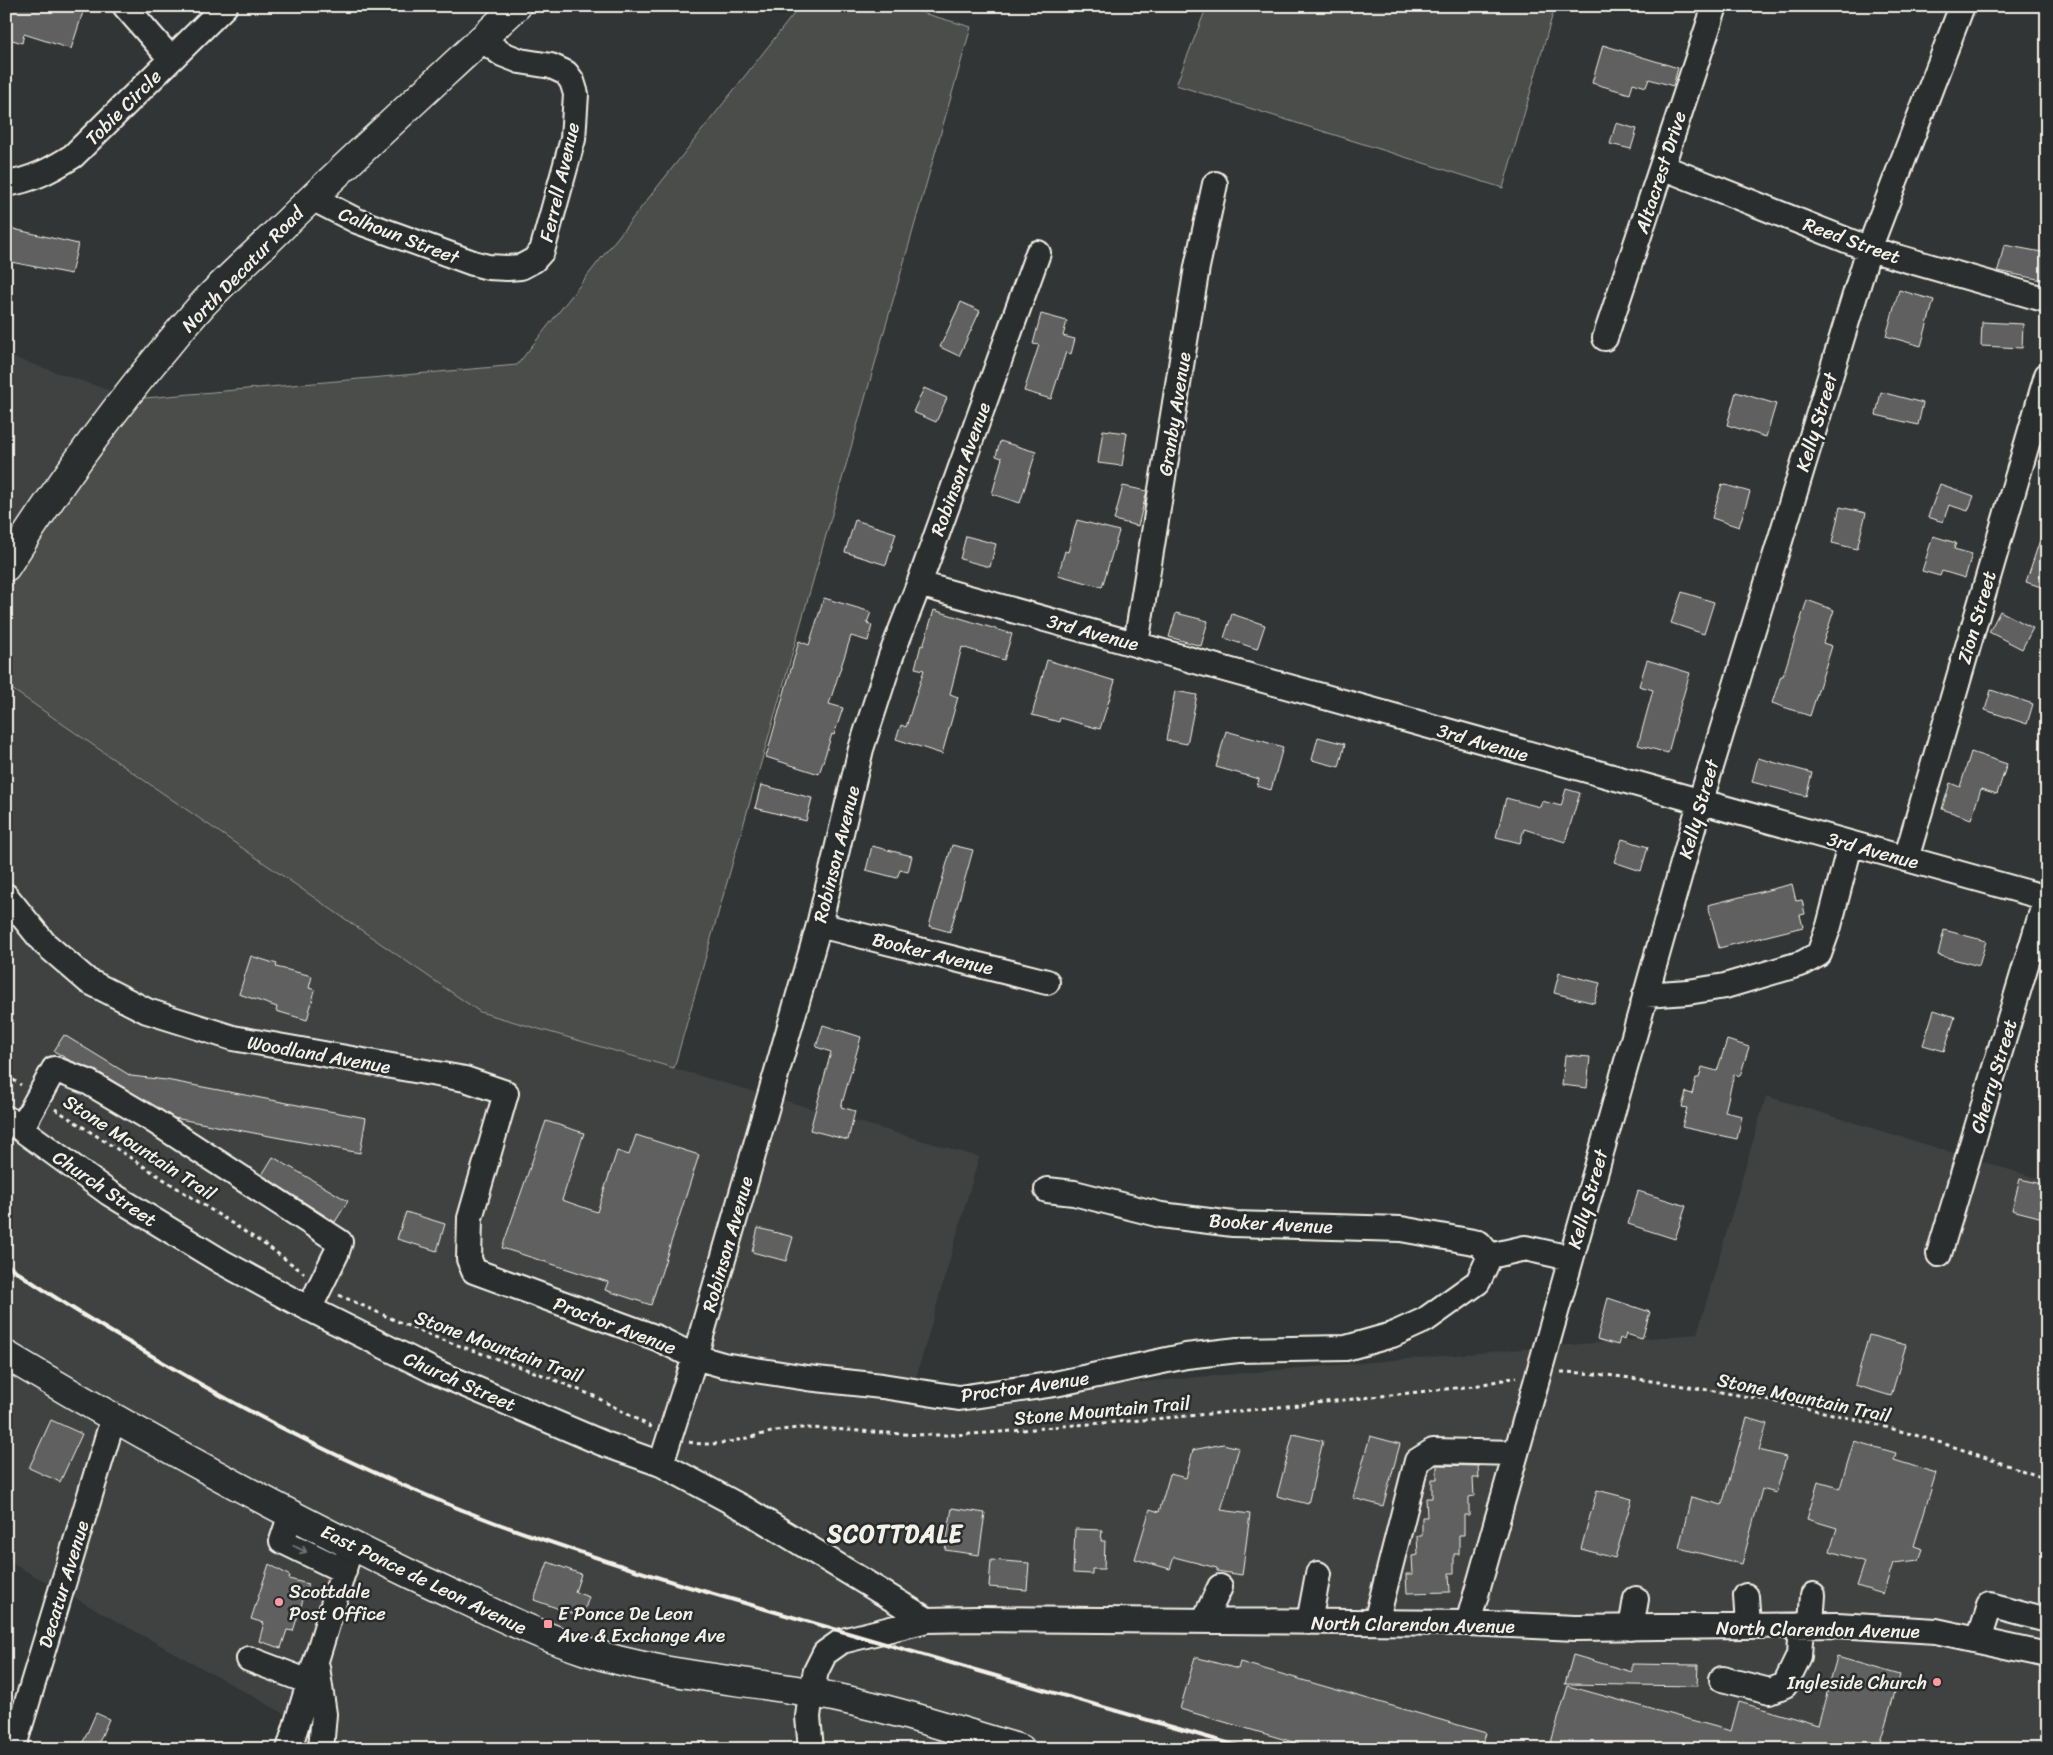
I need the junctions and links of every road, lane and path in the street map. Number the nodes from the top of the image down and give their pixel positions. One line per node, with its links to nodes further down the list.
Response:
1 (125, 6): 7 (street)
2 (225, 6): 7 (street, Tobie Circle)
3 (517, 6): 6 (main road, North Decatur Road)
4 (1715, 6): 8 (street, Altacrest Drive)
5 (1962, 6): 12 (street, Kelly Street)
6 (481, 40): 11 (main road, North Decatur Road); 14 (street, Ferrell Avenue)
7 (171, 59): 9 (street, Tobie Circle)
8 (1662, 167): 12 (street, Reed Street); 16 (street, Altacrest Drive)
9 (6, 184)
10 (1215, 184): 20 (street, Granby Avenue)
11 (312, 198): 14 (street, Calhoun Street); 18 (main road, North Decatur Road)
12 (1869, 249): 15 (street, Reed Street); 21 (street, Kelly Street)
13 (1038, 253): 19 (street, Robinson Avenue)
14 (488, 267)
15 (2047, 300)
16 (1605, 338)
17 (2047, 376): 23 (street, Zion Street)
18 (6, 567)
19 (919, 584): 20 (street, 3rd Avenue); 26 (street, Robinson Avenue)
20 (1136, 644): 21 (street, 3rd Avenue)
21 (1700, 803): 22 (street, 3rd Avenue); 28 (street, Kelly Street)
22 (1850, 844): 23 (street, 3rd Avenue); 28 (street)
23 (1906, 859): 25 (street, 3rd Avenue)
24 (6, 896): 37 (street, Woodland Avenue)
25 (2046, 898): 34 (street, Cherry Street)
26 (819, 925): 27 (street, Booker Avenue); 42 (street, Robinson Avenue)
27 (1046, 982)
28 (1645, 995): 36 (street, Kelly Street)
29 (6, 1075): 30 (path)
30 (28, 1090)
31 (50, 1106): 38 (path, Stone Mountain Trail)
32 (14, 1124): 40 (street, Church Street); 40 (street)
33 (1047, 1190): 35 (street, Booker Avenue)
34 (1938, 1254)
35 (1490, 1256): 36 (street); 42 (street, Proctor Avenue)
36 (1570, 1258): 48 (street, Kelly Street)
37 (469, 1259): 42 (street, Proctor Avenue)
38 (307, 1275)
39 (336, 1294): 46 (path, Stone Mountain Trail)
40 (309, 1309): 49 (street, Church Street)
41 (6, 1355): 45 (main road, East Ponce de Leon Avenue)
42 (695, 1357): 49 (street, Robinson Avenue)
43 (1556, 1372): 50 (path, Stone Mountain Trail)
44 (1525, 1376): 47 (path, Stone Mountain Trail)
45 (114, 1419): 51 (main road, East Ponce de Leon Avenue); 73 (street, Decatur Avenue)
46 (660, 1431)
47 (686, 1441)
48 (1516, 1453): 61 (street); 62 (street, Kelly Street)
49 (661, 1464): 57 (street, Church Street)
50 (2047, 1478)
51 (348, 1558): 69 (street); 71 (main road, East Ponce de Leon Avenue)
52 (1318, 1574): 60 (street)
53 (1220, 1587): 59 (street)
54 (1813, 1595): 63 (street)
55 (1746, 1596): 64 (street)
56 (1636, 1599): 65 (street)
57 (927, 1620): 59 (street, North Clarendon Avenue); 71 (street, North Clarendon Avenue)
58 (2047, 1620): 66 (street)
59 (1204, 1621): 60 (street, North Clarendon Avenue)
60 (1309, 1622): 61 (street, North Clarendon Avenue)
61 (1376, 1622): 62 (street, North Clarendon Avenue)
62 (1468, 1623): 65 (street, North Clarendon Avenue)
63 (1806, 1625): 64 (street, North Clarendon Avenue); 66 (street, North Clarendon Avenue); 70 (street)
64 (1748, 1626): 65 (street, North Clarendon Avenue)
65 (1631, 1628)
66 (1979, 1640): 67 (street, North Clarendon Avenue)
67 (2047, 1655)
68 (249, 1659): 69 (street)
69 (313, 1671): 74 (street); 75 (street)
70 (1722, 1679)
71 (811, 1693): 72 (main road, East Ponce de Leon Avenue); 76 (street, North Clarendon Avenue)
72 (989, 1744): 77 (main road, East Ponce de Leon Avenue)
73 (13, 1749)
74 (289, 1749)
75 (321, 1749)
76 (811, 1749)
77 (1021, 1749)

